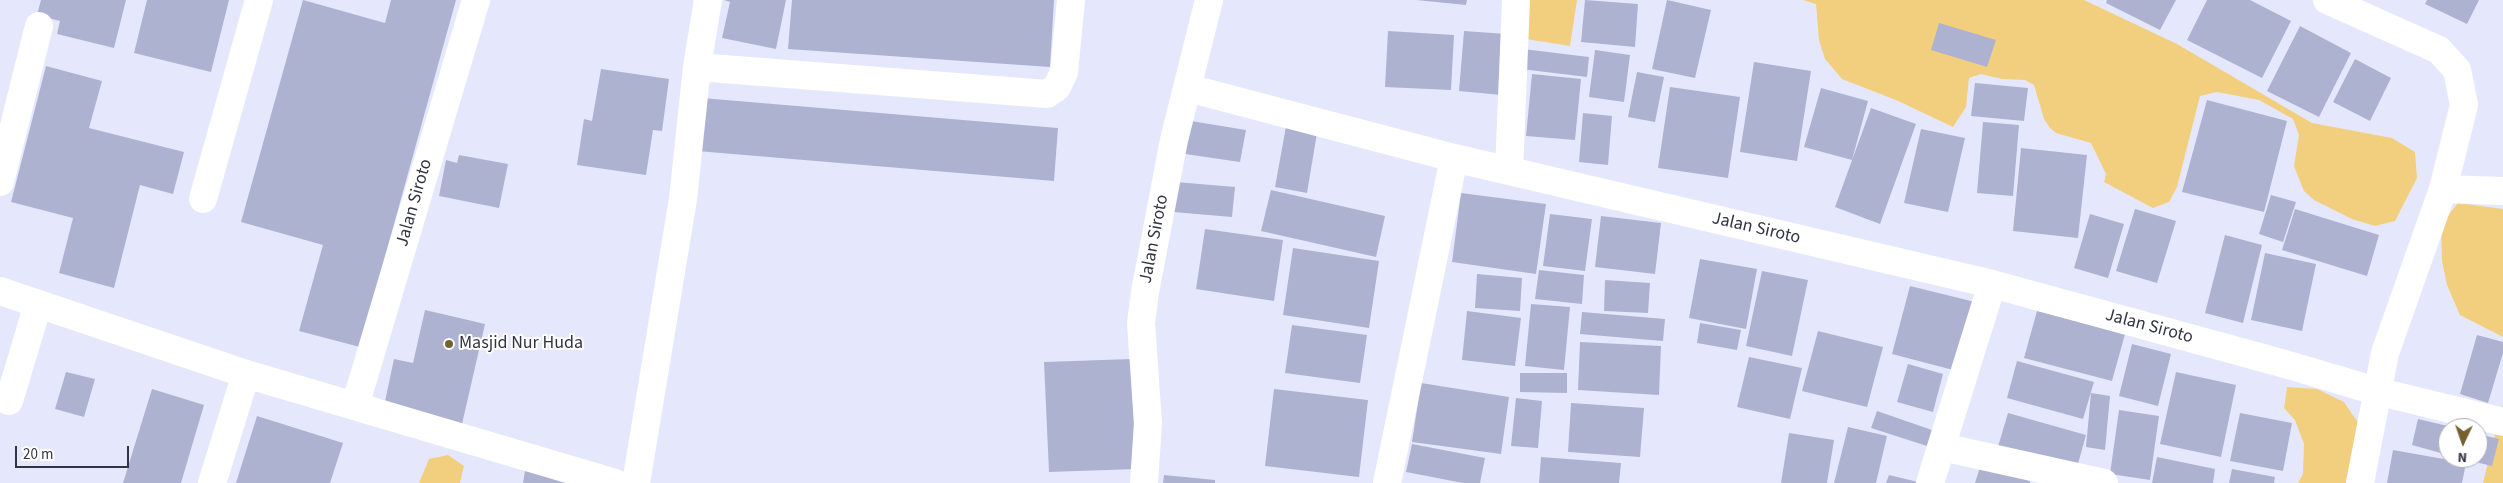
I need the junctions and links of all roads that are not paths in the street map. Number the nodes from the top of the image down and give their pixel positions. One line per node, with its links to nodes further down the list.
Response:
1 (259, 0): 16 (street)
2 (476, 0): 23 (street, Jalan Siroto)
3 (708, 0): 9 (street)
4 (1071, 0): 9 (street)
5 (1209, 0): 10 (street, Jalan Siroto)
6 (1516, 0): 12 (street)
7 (2327, 0): 14 (street)
8 (38, 26): 13 (street)
9 (697, 67): 28 (street)
10 (1188, 88): 11 (street, Jalan Siroto); 29 (street, Jalan Siroto)
11 (1454, 158): 12 (street, Jalan Siroto); 30 (street)
12 (1509, 171): 17 (street, Jalan Siroto)
13 (0, 182)
14 (2443, 189): 15 (street); 21 (street)
15 (2503, 191)
16 (203, 199)
17 (1992, 284): 21 (street, Jalan Siroto); 25 (street)
18 (0, 291): 19 (street)
19 (38, 304): 20 (street); 22 (street)
20 (246, 374): 23 (street); 26 (street)
21 (2376, 391): 24 (street, Jalan Siroto); 33 (street)
22 (9, 401)
23 (355, 406): 27 (street)
24 (2503, 422)
25 (1942, 447): 31 (street); 32 (street)
26 (212, 483)
27 (615, 483)
28 (636, 483)
29 (1144, 483)
30 (1387, 483)
31 (1930, 483)
32 (2104, 483)
33 (2360, 483)

